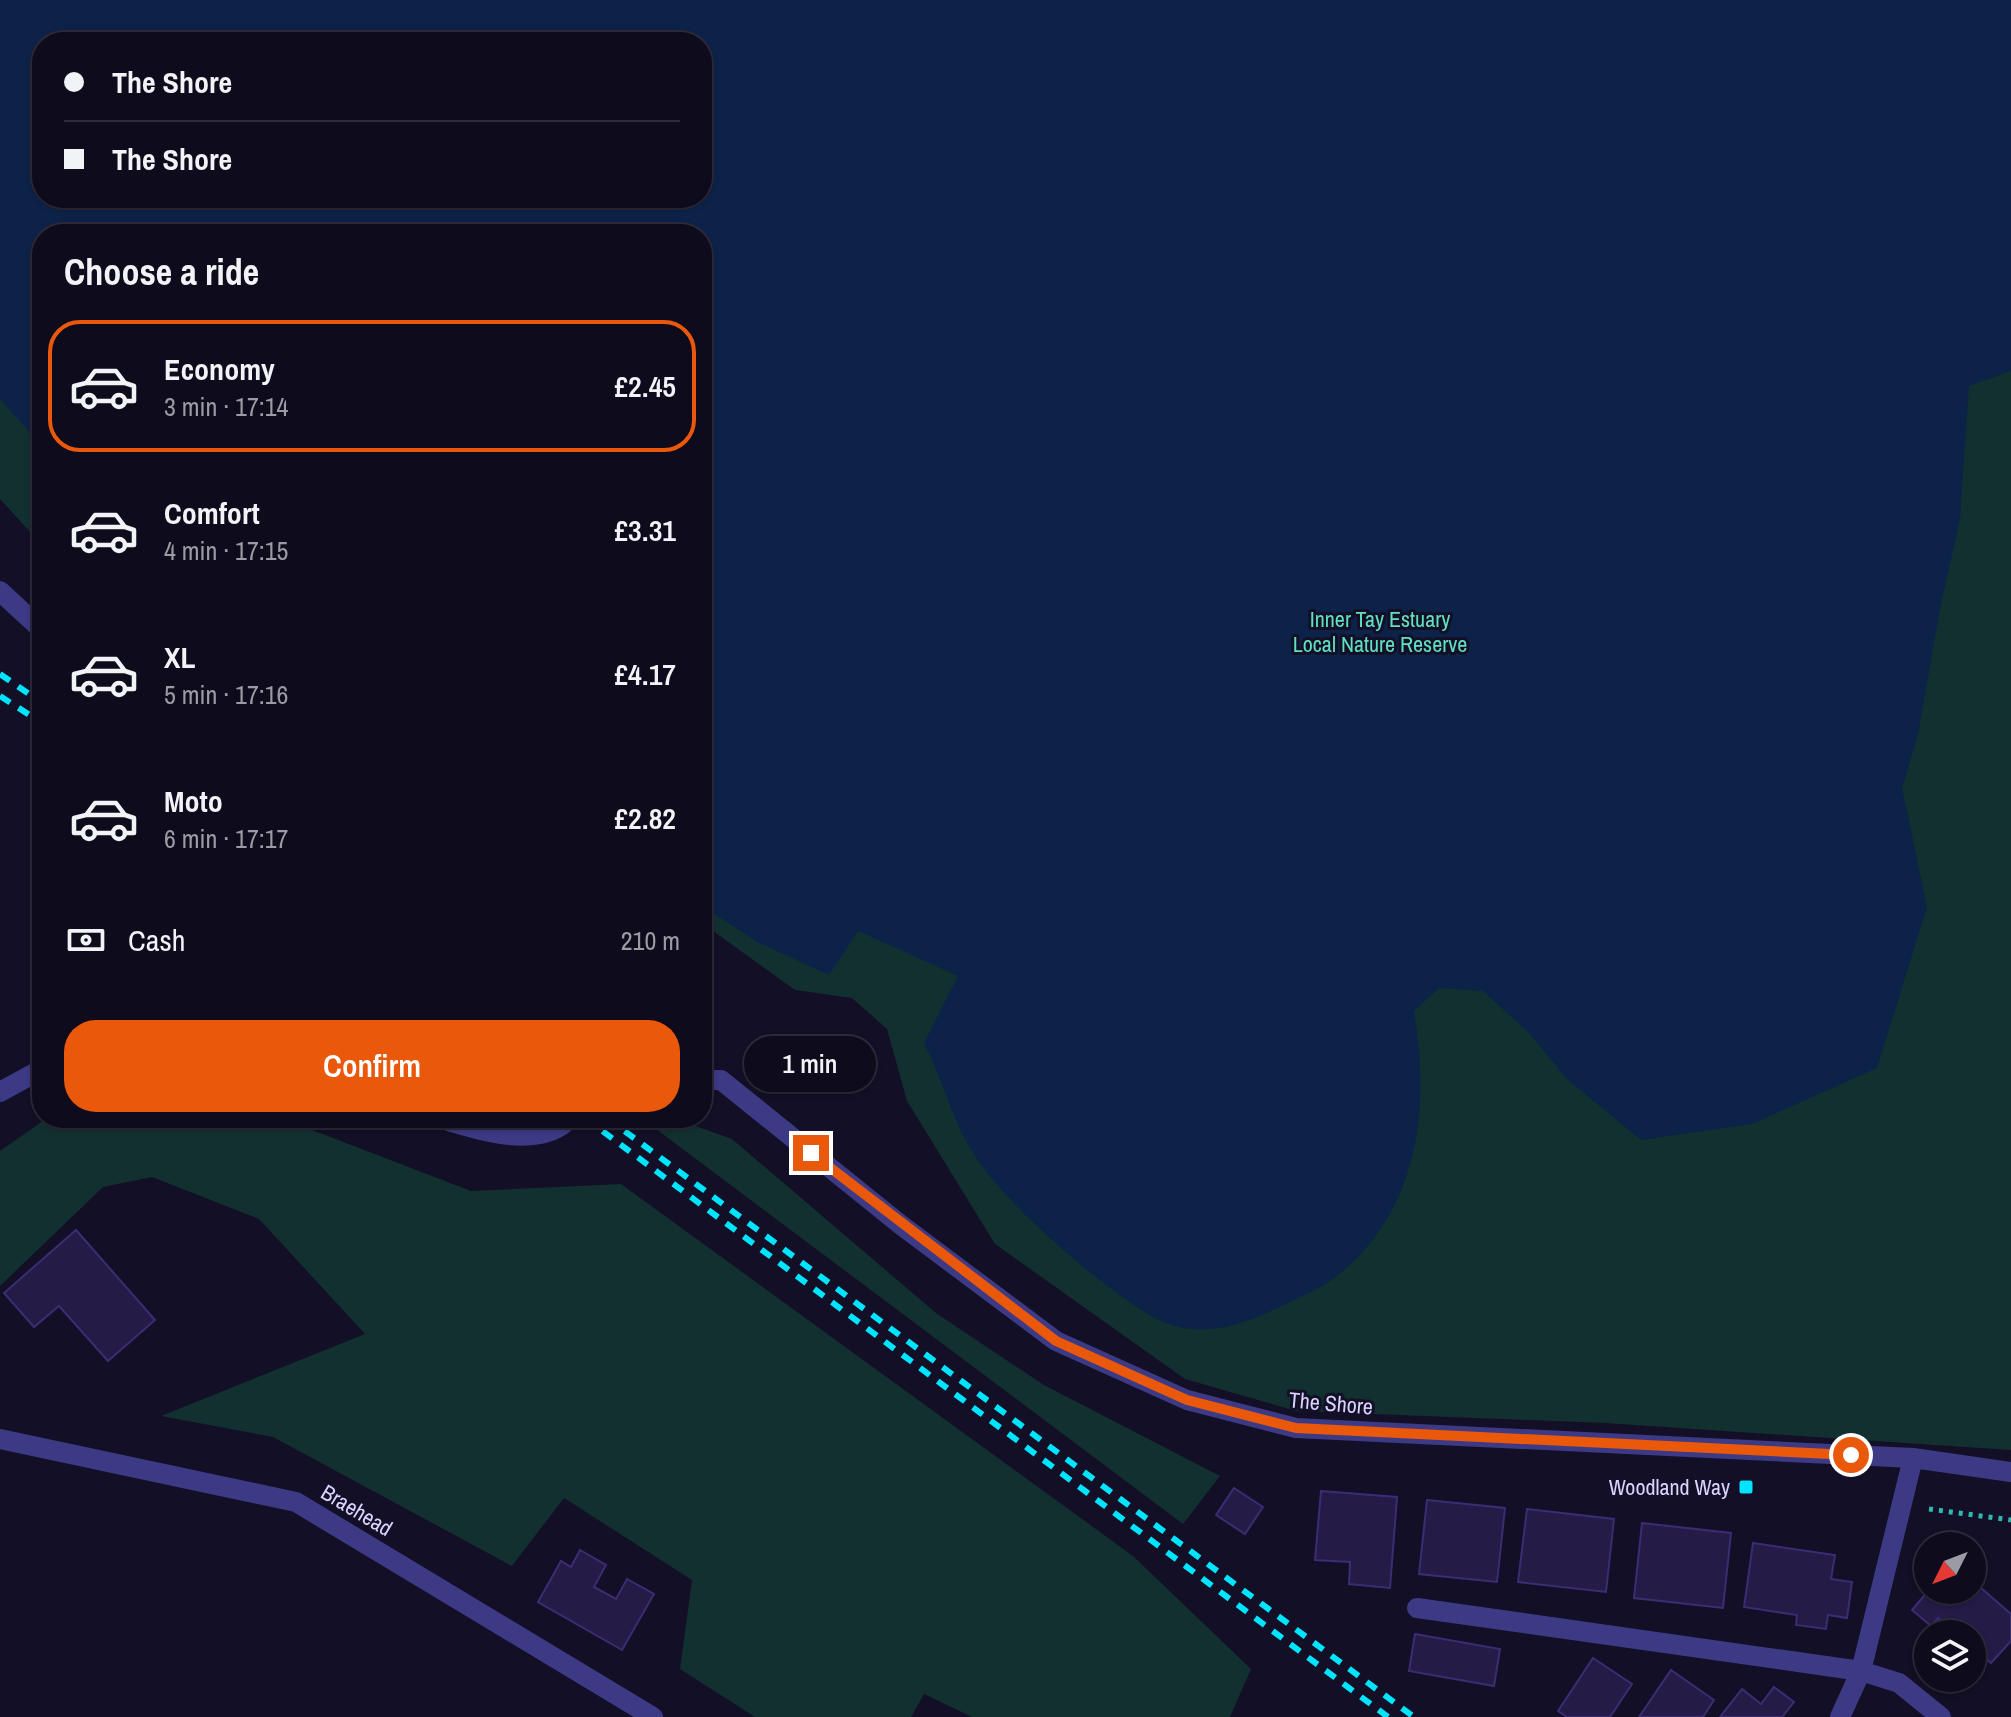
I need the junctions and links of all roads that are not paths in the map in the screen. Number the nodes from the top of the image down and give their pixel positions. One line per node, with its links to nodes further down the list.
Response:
1 (0, 591): 2 (street)
2 (32, 621)
3 (32, 1074): 5 (street)
4 (712, 1080): 9 (street, The Shore)
5 (0, 1092)
6 (483, 1128): 7 (street)
7 (556, 1128)
8 (0, 1439): 13 (street, Braehead)
9 (1913, 1458): 10 (street, The Shore); 12 (street)
10 (2011, 1472)
11 (1417, 1608): 12 (street)
12 (1861, 1671): 14 (street); 15 (street)
13 (653, 1717)
14 (1840, 1717)
15 (1941, 1717)

